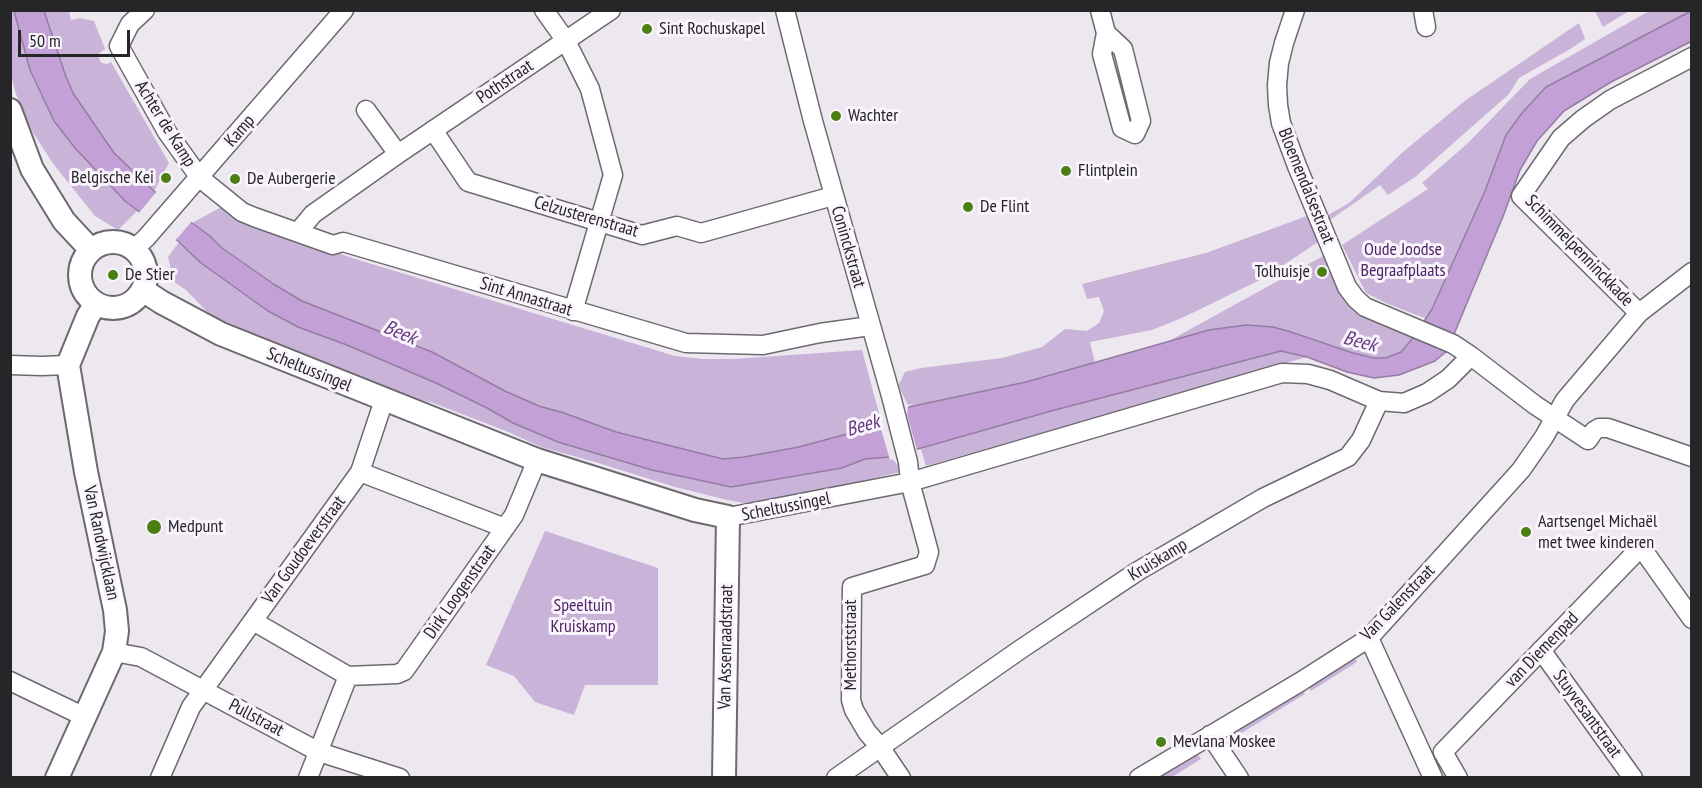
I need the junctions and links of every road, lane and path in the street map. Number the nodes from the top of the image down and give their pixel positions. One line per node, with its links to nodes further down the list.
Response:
1 (145, 10): 15 (street, Achter de Kamp)
2 (344, 10): 15 (street, Kamp)
3 (544, 10): 9 (street)
4 (611, 10): 9 (street, Pothstraat)
5 (786, 10): 16 (street, Coninckstraat)
6 (1100, 10): 8 (street)
7 (1295, 10): 27 (street, Bloemendalsestraat)
8 (1106, 33)
9 (566, 41): 13 (street, Pothstraat); 17 (street)
10 (1692, 57): 25 (street, Schimmelpenninckkade)
11 (10, 110): 20 (street)
12 (366, 110): 14 (street)
13 (433, 130): 14 (street, Pothstraat); 17 (street, Celzusterenstraat)
14 (398, 154): 18 (street, Pothstraat)
15 (200, 178): 18 (street, Sint Annastraat); 19 (street, Kamp)
16 (833, 196): 17 (street, Celzusterenstraat); 26 (street, Coninckstraat)
17 (600, 223): 24 (street)
18 (298, 232): 24 (street, Sint Annastraat)
19 (134, 249): 20 (street); 22 (street)
20 (91, 250): 23 (street)
21 (1692, 272): 25 (street, Van Galenstraat)
22 (143, 290): 23 (street); 30 (street, Scheltussingel)
23 (96, 304): 29 (street)
24 (573, 311): 26 (street, Sint Annastraat)
25 (1639, 313): 32 (street, Van Galenstraat)
26 (870, 326): 36 (street, Coninckstraat)
27 (1471, 356): 31 (street); 32 (street, Bloemendalsestraat)
28 (10, 365): 29 (street)
29 (68, 365): 43 (street, Van Randwijcklaan)
30 (384, 400): 34 (street, Scheltussingel); 35 (street, Van Goudoeverstraat)
31 (1379, 401): 36 (street, Scheltussingel); 49 (street, Kruiskamp)
32 (1554, 418): 33 (street, Bloemendalsestraat); 41 (street, Van Galenstraat)
33 (1692, 457)
34 (537, 460): 37 (street, Scheltussingel); 38 (street, Dirk Loogenstraat)
35 (360, 472): 38 (street); 40 (street, Van Goudoeverstraat)
36 (910, 482): 37 (street, Scheltussingel); 49 (street, Methorststraat)
37 (728, 517): 55 (street, Van Assenraadstraat)
38 (505, 528): 44 (street, Dirk Loogenstraat)
39 (1692, 619): 42 (street, van Diemenpad)
40 (253, 621): 44 (street); 46 (street, Van Goudoeverstraat)
41 (1369, 638): 48 (street, Van Galenstraat); 60 (street)
42 (1541, 650): 61 (street, van Diemenpad); 62 (street, Stuyvesantstraat)
43 (114, 652): 46 (street, Pullstraat); 47 (street, Van Randwijcklaan)
44 (348, 676): 50 (street)
45 (10, 681): 47 (street)
46 (203, 690): 50 (street, Pullstraat); 52 (street, Van Goudoeverstraat)
47 (86, 717): 51 (street, Van Randwijcklaan)
48 (1210, 735): 58 (street, Van Galenstraat); 59 (street)
49 (880, 747): 56 (street, Kruiskamp); 57 (street)
50 (319, 752): 53 (street); 54 (street, Pullstraat)
51 (57, 777)
52 (159, 777)
53 (308, 777)
54 (400, 777)
55 (724, 777)
56 (837, 777)
57 (901, 777)
58 (1139, 777)
59 (1239, 777)
60 (1433, 777)
61 (1458, 777)
62 (1633, 777)

